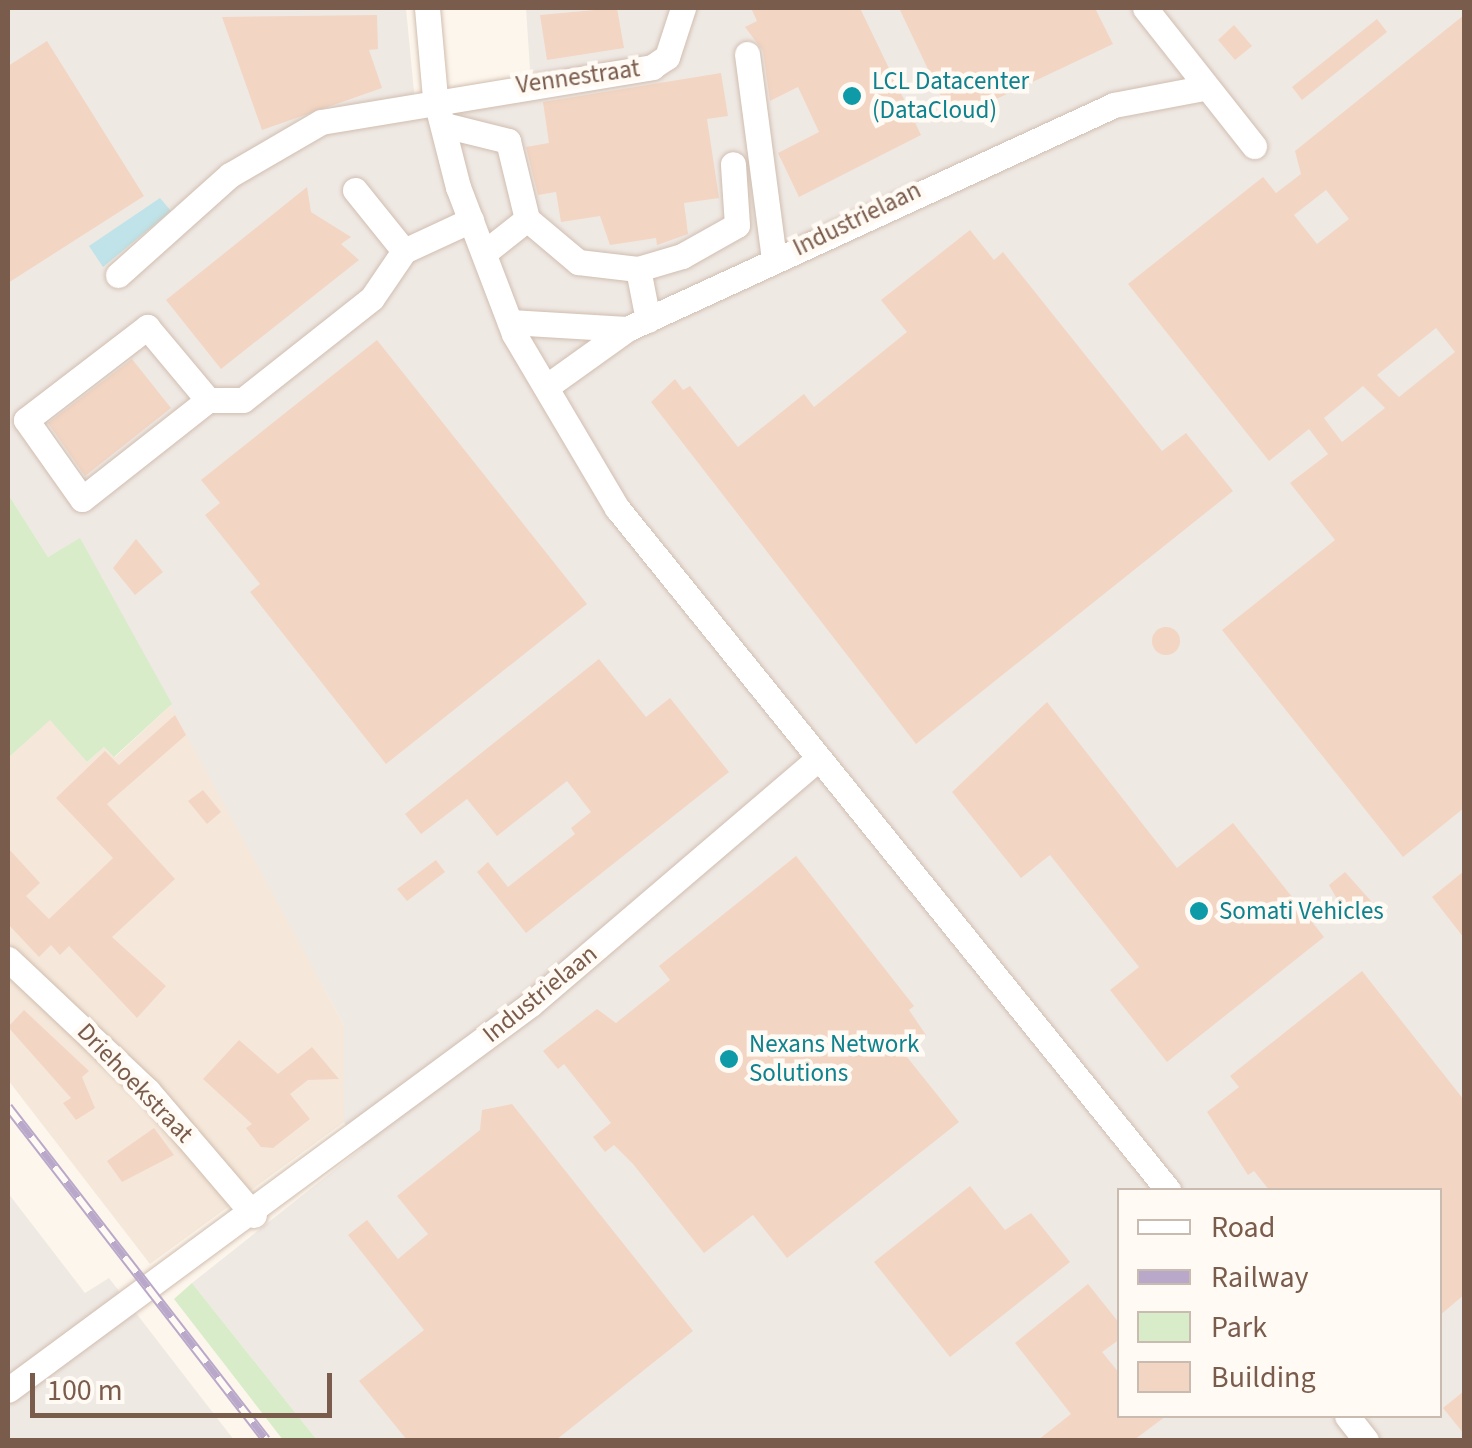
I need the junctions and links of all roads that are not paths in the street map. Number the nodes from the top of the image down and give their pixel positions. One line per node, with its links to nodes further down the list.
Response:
1 (427, 8): 6 (street)
2 (683, 8): 6 (street, Vennestraat)
3 (1146, 8): 5 (street)
4 (747, 54): 15 (street)
5 (1204, 88): 8 (street); 15 (street, Industrielaan)
6 (435, 97): 7 (street); 17 (street)
7 (444, 125): 11 (street); 12 (street)
8 (1254, 146)
9 (733, 164): 16 (street)
10 (355, 190): 13 (street)
11 (528, 219): 14 (street); 16 (street)
12 (471, 220): 13 (street); 14 (street)
13 (404, 251): 21 (street)
14 (484, 254): 18 (street)
15 (774, 259): 19 (street, Industrielaan)
16 (638, 268): 19 (street)
17 (118, 275)
18 (510, 322): 19 (street, Industrielaan); 20 (street)
19 (637, 325): 20 (street)
20 (546, 387): 22 (street)
21 (208, 400): 21 (street)
22 (816, 761): 24 (street); 25 (street, Industrielaan)
23 (8, 959): 25 (street, Driehoekstraat)
24 (1166, 1188)
25 (254, 1215): 26 (street, Industrielaan)
26 (8, 1390)
27 (1349, 1418): 28 (street)
28 (1366, 1440)

